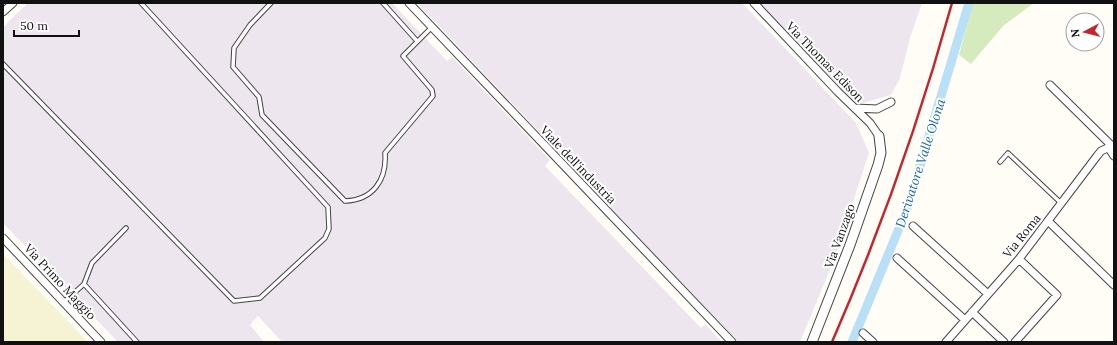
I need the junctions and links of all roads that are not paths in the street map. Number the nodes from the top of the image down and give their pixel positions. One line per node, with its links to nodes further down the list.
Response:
1 (13, 3): 7 (street)
2 (141, 3): 10 (lane)
3 (271, 3): 9 (lane)
4 (383, 3): 9 (lane)
5 (409, 3): 8 (street, Viale dell'industria)
6 (754, 3): 13 (street, Via Thomas Edison)
7 (3, 12)
8 (432, 27): 9 (lane); 34 (street, Viale dell'industria)
9 (417, 41)
10 (3, 64)
11 (1050, 85): 15 (street)
12 (891, 102): 13 (street)
13 (855, 108): 14 (street, Via Thomas Edison)
14 (879, 136): 35 (street, Via Vanzago)
15 (1111, 146): 16 (street); 18 (street, Via Roma)
16 (1114, 156)
17 (1000, 162): 18 (lane)
18 (1062, 203): 19 (street, Via Roma)
19 (1048, 221): 24 (street, Via Roma); 26 (street)
20 (913, 226): 27 (street)
21 (126, 228): 25 (lane)
22 (3, 238): 28 (street, Via Primo Maggio)
23 (897, 258): 30 (street)
24 (1019, 259): 27 (street, Via Roma); 39 (street)
25 (84, 284): 28 (lane); 33 (lane)
26 (1114, 285)
27 (988, 294): 29 (street, Via Roma)
28 (64, 302): 32 (street, Via Primo Maggio)
29 (972, 312): 30 (street, Via Roma); 38 (street)
30 (965, 320): 37 (street, Via Roma)
31 (864, 333): 36 (street)
32 (101, 342)
33 (137, 342)
34 (732, 342)
35 (812, 342)
36 (873, 342)
37 (946, 342)
38 (1004, 342)
39 (1015, 342)

